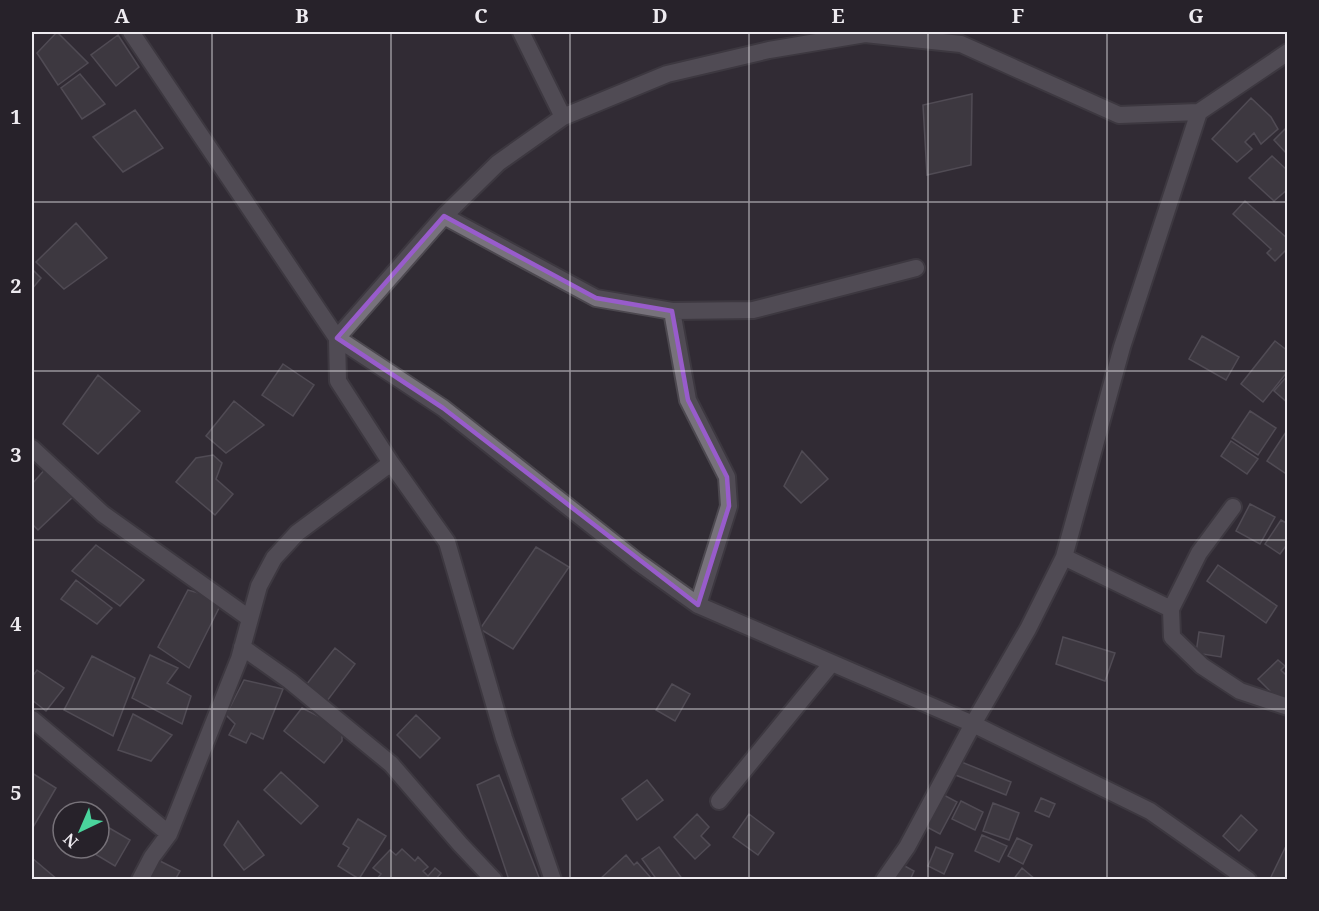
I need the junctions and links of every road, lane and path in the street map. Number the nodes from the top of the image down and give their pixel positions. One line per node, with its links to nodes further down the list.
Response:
1 (131, 32): 9 (street)
2 (521, 32): 5 (street)
3 (1287, 52): 4 (street)
4 (1199, 112): 5 (street); 13 (street)
5 (562, 117): 6 (street)
6 (444, 216): 8 (street); 9 (street)
7 (916, 268): 8 (street)
8 (672, 311): 14 (street)
9 (337, 338): 11 (street); 14 (street)
10 (32, 448): 16 (street)
11 (391, 463): 16 (street); 26 (street)
12 (1233, 507): 15 (street)
13 (1064, 557): 15 (street); 21 (street)
14 (698, 605): 18 (street)
15 (1171, 609): 19 (street)
16 (249, 618): 17 (street)
17 (242, 647): 23 (street); 25 (street)
18 (831, 664): 21 (street); 22 (street)
19 (1287, 707)
20 (32, 718): 23 (street)
21 (973, 724): 27 (street); 28 (street)
22 (719, 801)
23 (169, 834): 24 (street)
24 (140, 879)
25 (494, 879)
26 (552, 879)
27 (884, 879)
28 (1248, 879)

